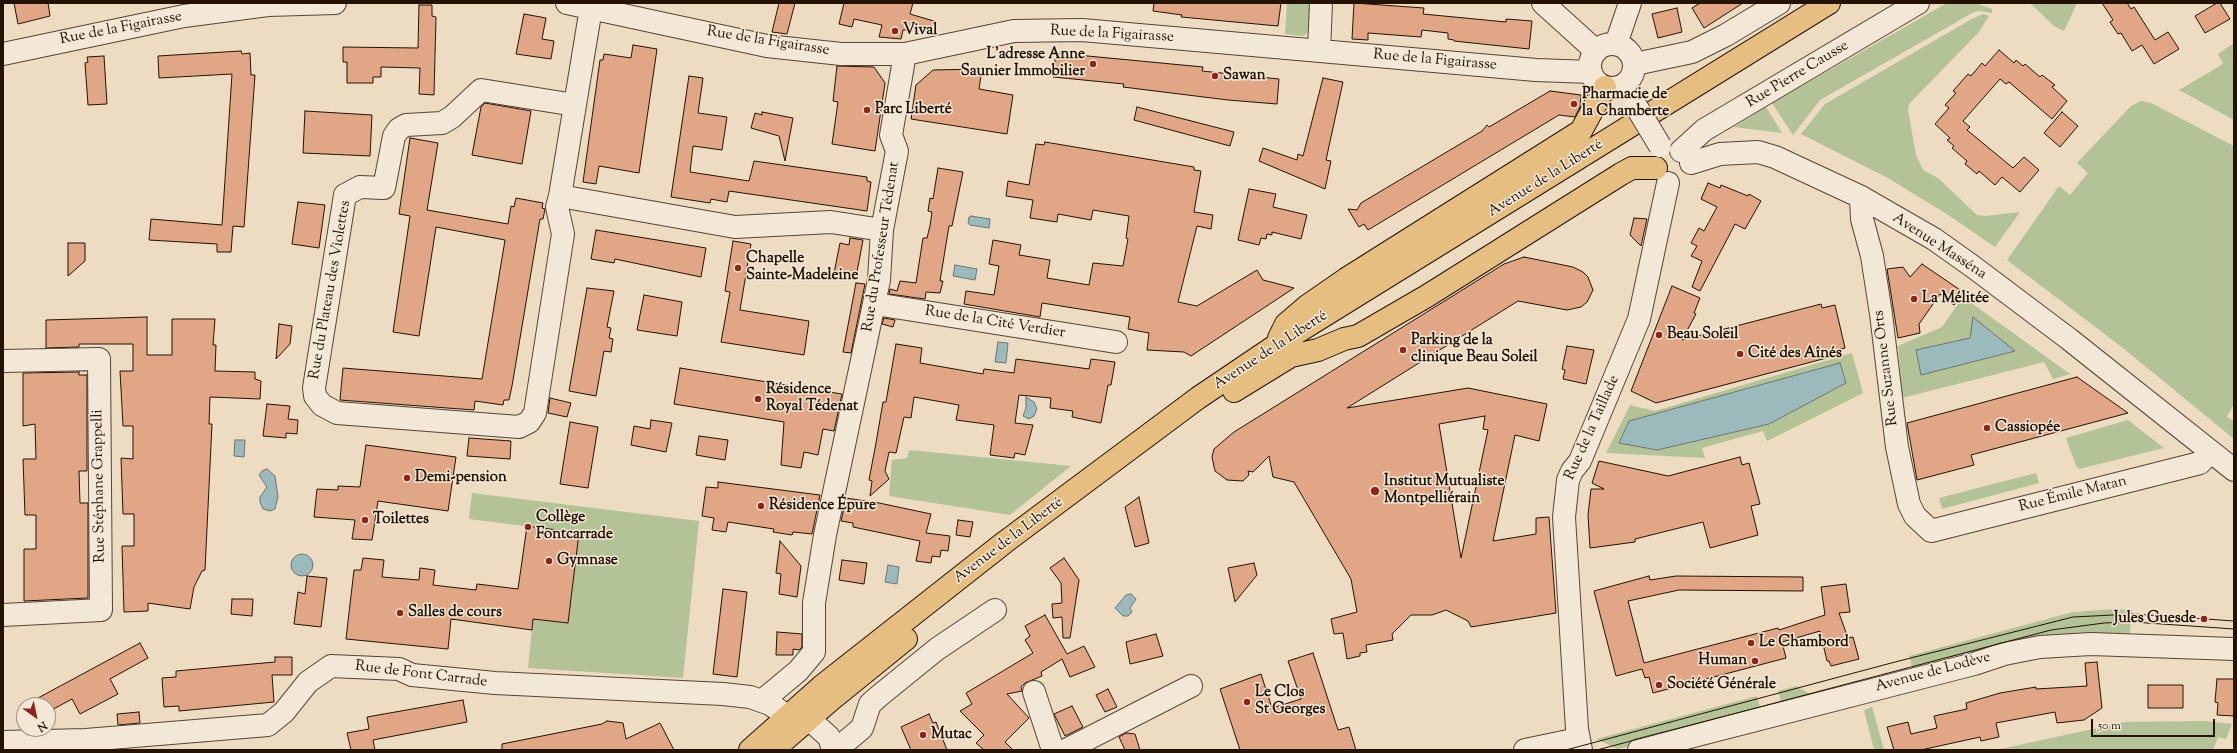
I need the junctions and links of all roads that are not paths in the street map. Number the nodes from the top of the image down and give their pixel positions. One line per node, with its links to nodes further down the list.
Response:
1 (335, 3): 10 (street, Rue de la Figairasse)
2 (568, 3): 9 (street, Rue de la Figairasse)
3 (1321, 3): 12 (street)
4 (1543, 3): 11 (street)
5 (1630, 3): 11 (street)
6 (1779, 3): 15 (street)
7 (1829, 3): 24 (main road, Avenue de la Liberté)
8 (1918, 3): 18 (street, Rue Pierre Causse)
9 (591, 8): 14 (street, Rue de la Figairasse); 17 (street, Rue du Plateau des Violettes)
10 (163, 12): 13 (street, Rue de la Figairasse)
11 (1606, 48): 15 (street); 16 (street)
12 (1319, 50): 14 (street, Rue de la Figairasse); 16 (street, Rue de la Figairasse)
13 (3, 54)
14 (905, 54): 21 (street, Rue du Professeur Tédenat)
15 (1635, 64): 16 (street)
16 (1607, 81): 18 (street, bridge); 24 (main road)
17 (575, 105): 19 (street, Rue du Plateau des Violettes); 19 (street, Rue du Plateau des Violettes)
18 (1670, 161): 20 (street, Avenue Masséna); 26 (main road); 40 (street, Rue de la Taillade)
19 (560, 196): 21 (street)
20 (1861, 198): 27 (street, Avenue Masséna); 29 (street, Rue Suzanne Orts)
21 (882, 230): 22 (street, Rue du Professeur Tédenat)
22 (874, 304): 23 (street, Rue de la Cité Verdier); 36 (street, Rue du Professeur Tédenat)
23 (1116, 342)
24 (1275, 346): 26 (main road, Avenue de la Liberté)
25 (3, 361): 32 (street, Rue Stéphane Grappelli)
26 (1191, 404): 30 (main road, Avenue de la Liberté)
27 (2210, 452): 28 (street, Avenue Masséna); 29 (street, Rue Émile Matan)
28 (2234, 470)
29 (1931, 531)
30 (1005, 542): 37 (main road, Avenue de la Liberté); 38 (main road)
31 (995, 610): 44 (street)
32 (3, 615)
33 (2234, 649): 48 (street, Avenue de Lodève)
34 (1191, 686): 46 (street)
35 (1034, 692): 45 (street)
36 (762, 700): 37 (street, Rue de Font Carrade); 39 (street, Rue de Font Carrade)
37 (787, 716): 38 (street); 41 (main road, Avenue de la Liberté)
38 (813, 721): 42 (main road); 43 (street)
39 (3, 742)
40 (1579, 745): 47 (street)
41 (750, 750)
42 (773, 750)
43 (833, 750)
44 (836, 750)
45 (1053, 750)
46 (1066, 750)
47 (1525, 750)
48 (1639, 750)

